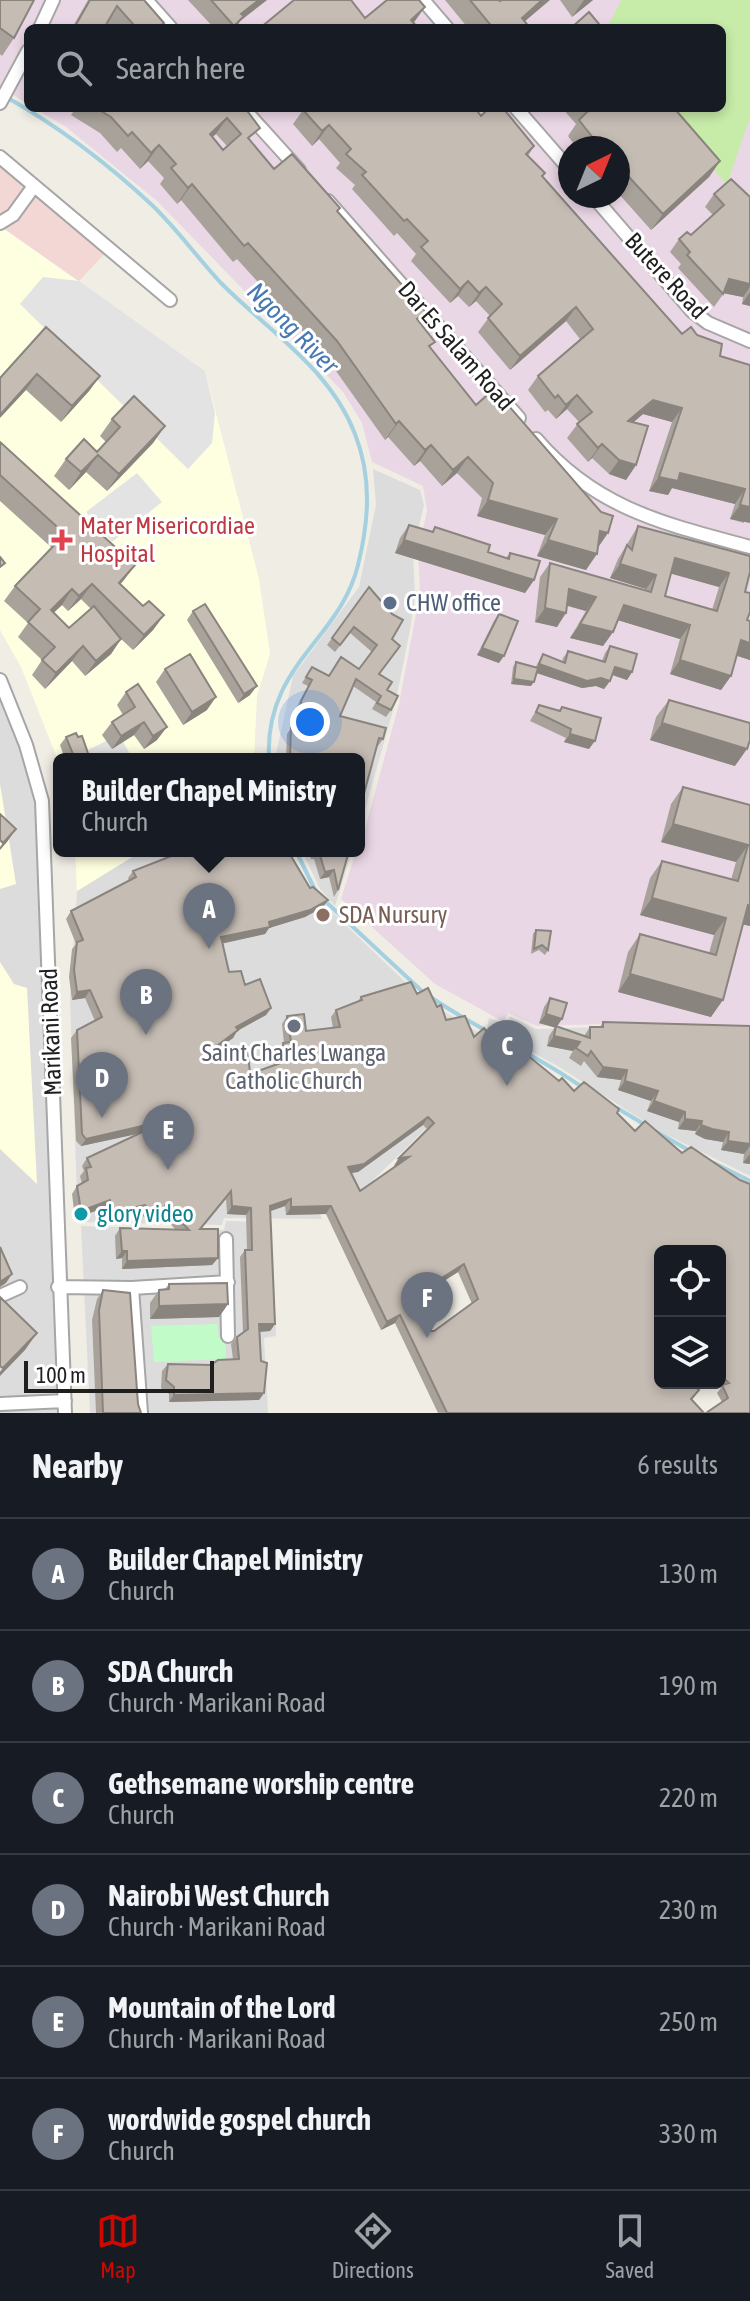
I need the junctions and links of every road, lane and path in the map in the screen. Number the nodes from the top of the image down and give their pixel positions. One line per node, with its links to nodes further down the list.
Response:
1 (53, 0): 4 (street)
2 (146, 0): 5 (street)
3 (423, 0): 6 (street)
4 (42, 24)
5 (167, 24)
6 (444, 24)
7 (24, 59): 8 (street)
8 (0, 102)
9 (247, 112): 13 (street)
10 (519, 112): 11 (street)
11 (558, 156)
12 (0, 157): 14 (street)
13 (304, 175)
14 (34, 186): 17 (street); 18 (street)
15 (315, 186): 20 (street, Dar Es Salam Road)
16 (603, 208): 19 (street, Butere Road)
17 (0, 223)
18 (170, 300)
19 (750, 341)
20 (750, 547)
21 (0, 680): 25 (street, Marikani Road)
22 (226, 1239): 23 (street)
23 (228, 1282): 26 (street); 28 (street)
24 (20, 1287): 27 (street)
25 (58, 1287): 26 (street); 29 (street, Marikani Road)
26 (132, 1288): 31 (street)
27 (0, 1296)
28 (228, 1336)
29 (65, 1402): 30 (street)
30 (0, 1404)
31 (141, 1413)

